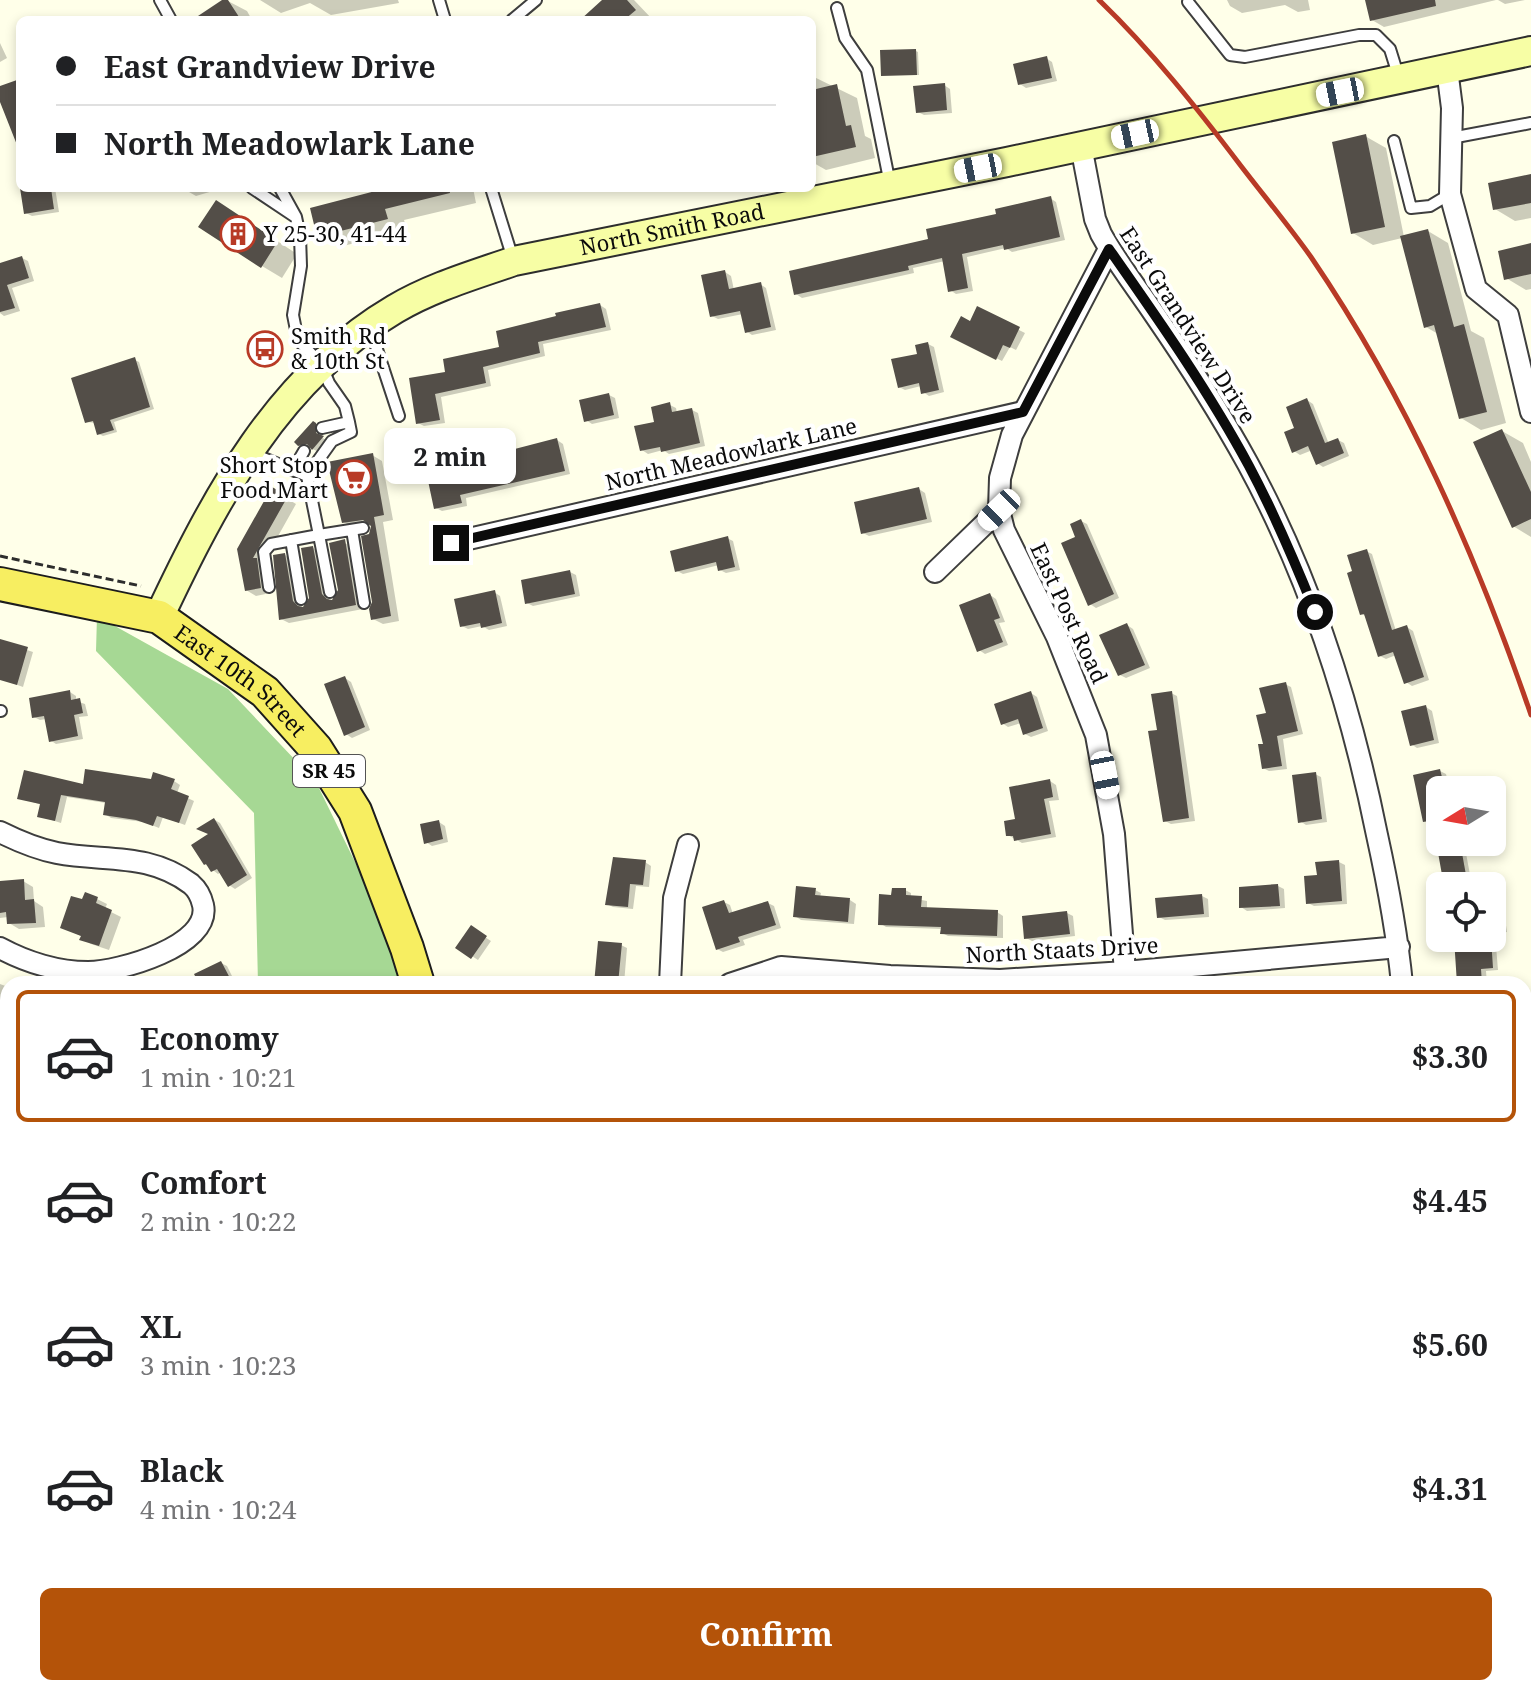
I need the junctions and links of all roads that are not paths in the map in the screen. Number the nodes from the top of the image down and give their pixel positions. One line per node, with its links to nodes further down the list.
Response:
1 (536, 0): 4 (lane)
2 (1188, 2): 7 (lane)
3 (837, 8): 12 (lane)
4 (517, 16)
5 (1531, 51): 6 (main road, North Smith Road)
6 (1447, 69): 7 (main road, North Smith Road); 9 (street)
7 (1400, 80): 11 (main road, North Smith Road)
8 (1531, 123): 9 (lane)
9 (1451, 138): 16 (street)
10 (1394, 141): 16 (lane)
11 (1081, 146): 12 (main road, North Smith Road); 18 (street, East Grandview Drive)
12 (890, 186): 19 (main road, North Smith Road)
13 (258, 192): 17 (lane)
14 (282, 192): 17 (lane)
15 (492, 192): 19 (lane)
16 (1450, 194): 23 (street)
17 (296, 217): 21 (lane)
18 (1109, 249): 22 (street, East Post Road); 44 (street, East Grandview Drive)
19 (514, 261): 20 (main road, North Smith Road)
20 (370, 326): 21 (main road, North Smith Road); 24 (lane)
21 (321, 364): 25 (lane); 27 (main road, North Smith Road)
22 (1023, 412): 31 (street, East Post Road); 34 (street, North Meadowlark Lane)
23 (1531, 412)
24 (399, 416)
25 (349, 422): 26 (lane); 30 (lane)
26 (322, 428)
27 (248, 451): 29 (lane); 41 (main road, North Smith Road)
28 (304, 451): 29 (lane)
29 (293, 470): 30 (lane)
30 (307, 476): 32 (lane)
31 (999, 510): 35 (street); 46 (street, East Post Road)
32 (319, 535): 33 (lane); 38 (lane); 40 (lane)
33 (291, 540): 37 (lane); 39 (lane)
34 (451, 543)
35 (935, 572)
36 (0, 584): 41 (main road, East 10th Street / SR 45)
37 (269, 587)
38 (330, 592)
39 (301, 599)
40 (364, 603)
41 (159, 617): 47 (main road, East 10th Street / SR 45)
42 (0, 832): 45 (street)
43 (688, 845): 48 (street)
44 (1399, 947): 46 (street, North Staats Drive); 52 (street, East Grandview Drive)
45 (0, 948)
46 (1125, 972): 51 (street, North Staats Drive)
47 (416, 976)
48 (670, 976)
49 (754, 976): 50 (street, North Staats Drive)
50 (890, 976)
51 (1062, 976)
52 (1401, 976)

